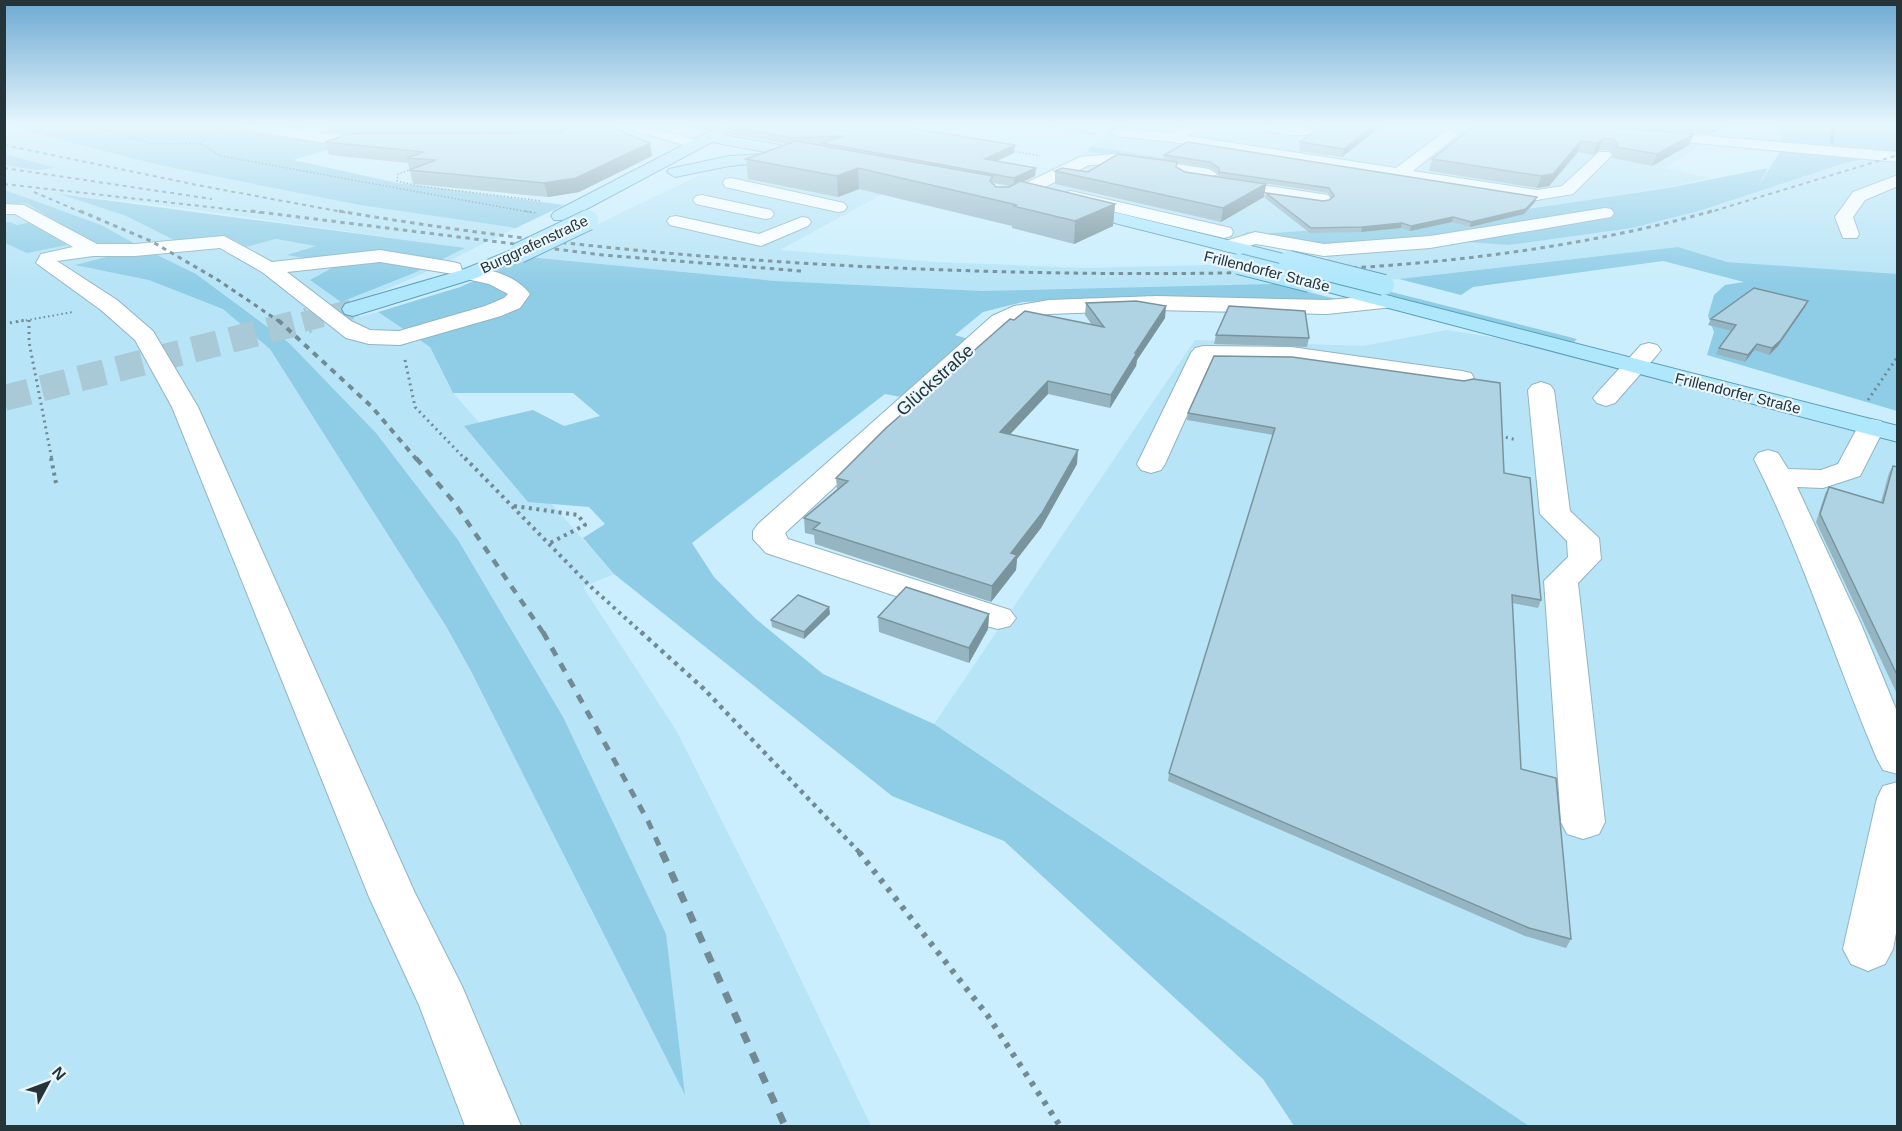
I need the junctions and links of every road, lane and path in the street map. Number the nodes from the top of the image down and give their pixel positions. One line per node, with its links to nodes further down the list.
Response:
1 (348, 179): 25 (path)
2 (397, 179): 22 (path)
3 (643, 179): 22 (main road, Burggrafenstraße)
4 (659, 179): 22 (main road, Burggrafenstraße)
5 (1039, 179): 14 (street)
6 (1186, 179): 11 (street)
7 (1191, 179): 11 (street)
8 (1436, 179): 9 (street)
9 (1576, 179)
10 (1898, 180): 15 (street)
11 (1200, 181): 17 (street)
12 (731, 183): 19 (street)
13 (1063, 185): 14 (street)
14 (1011, 191): 20 (main road); 28 (main road, Frillendorfer Straße); 30 (street)
15 (1868, 191): 16 (street); 27 (street)
16 (1898, 196)
17 (1322, 199)
18 (702, 200): 26 (street)
19 (838, 207)
20 (1029, 208)
21 (4, 209): 31 (street)
22 (583, 212): 25 (main road, Burggrafenstraße); 34 (main road, Burggrafenstraße, bridge)
23 (1605, 213): 30 (street)
24 (1058, 215): 29 (main road, Frillendorfer Straße)
25 (560, 216): 34 (main road, Burggrafenstraße)
26 (676, 221)
27 (1850, 234)
28 (1197, 238): 29 (street); 30 (street)
29 (1174, 247): 30 (main road, Frillendorfer Straße)
30 (1231, 248): 36 (main road, Frillendorfer Straße, bridge); 36 (main road, Frillendorfer Straße, bridge)
31 (93, 250): 33 (street); 37 (street)
32 (322, 264): 33 (street); 34 (street); 35 (street)
33 (269, 268): 35 (street)
34 (461, 271): 38 (main road, Burggrafenstraße); 41 (street)
35 (289, 284): 41 (street)
36 (1385, 293): 43 (main road, Frillendorfer Straße); 53 (street, Glückstraße)
37 (109, 305): 39 (path); 58 (street)
38 (353, 309)
39 (29, 320): 40 (path); 50 (path)
40 (4, 324)
41 (400, 338): 51 (path)
42 (1898, 356): 48 (path)
43 (1641, 358): 46 (street); 48 (main road, Frillendorfer Straße)
44 (1462, 378): 49 (street)
45 (1541, 390): 56 (street)
46 (1606, 398)
47 (1898, 413): 48 (main road, Frillendorfer Straße)
48 (1878, 422): 54 (street)
49 (1151, 464)
50 (56, 483)
51 (514, 506): 52 (path); 52 (path)
52 (550, 543): 59 (path)
53 (998, 618)
54 (1898, 759)
55 (1898, 798): 57 (street)
56 (1583, 822)
57 (1868, 949)
58 (493, 1126)
59 (1060, 1126)

